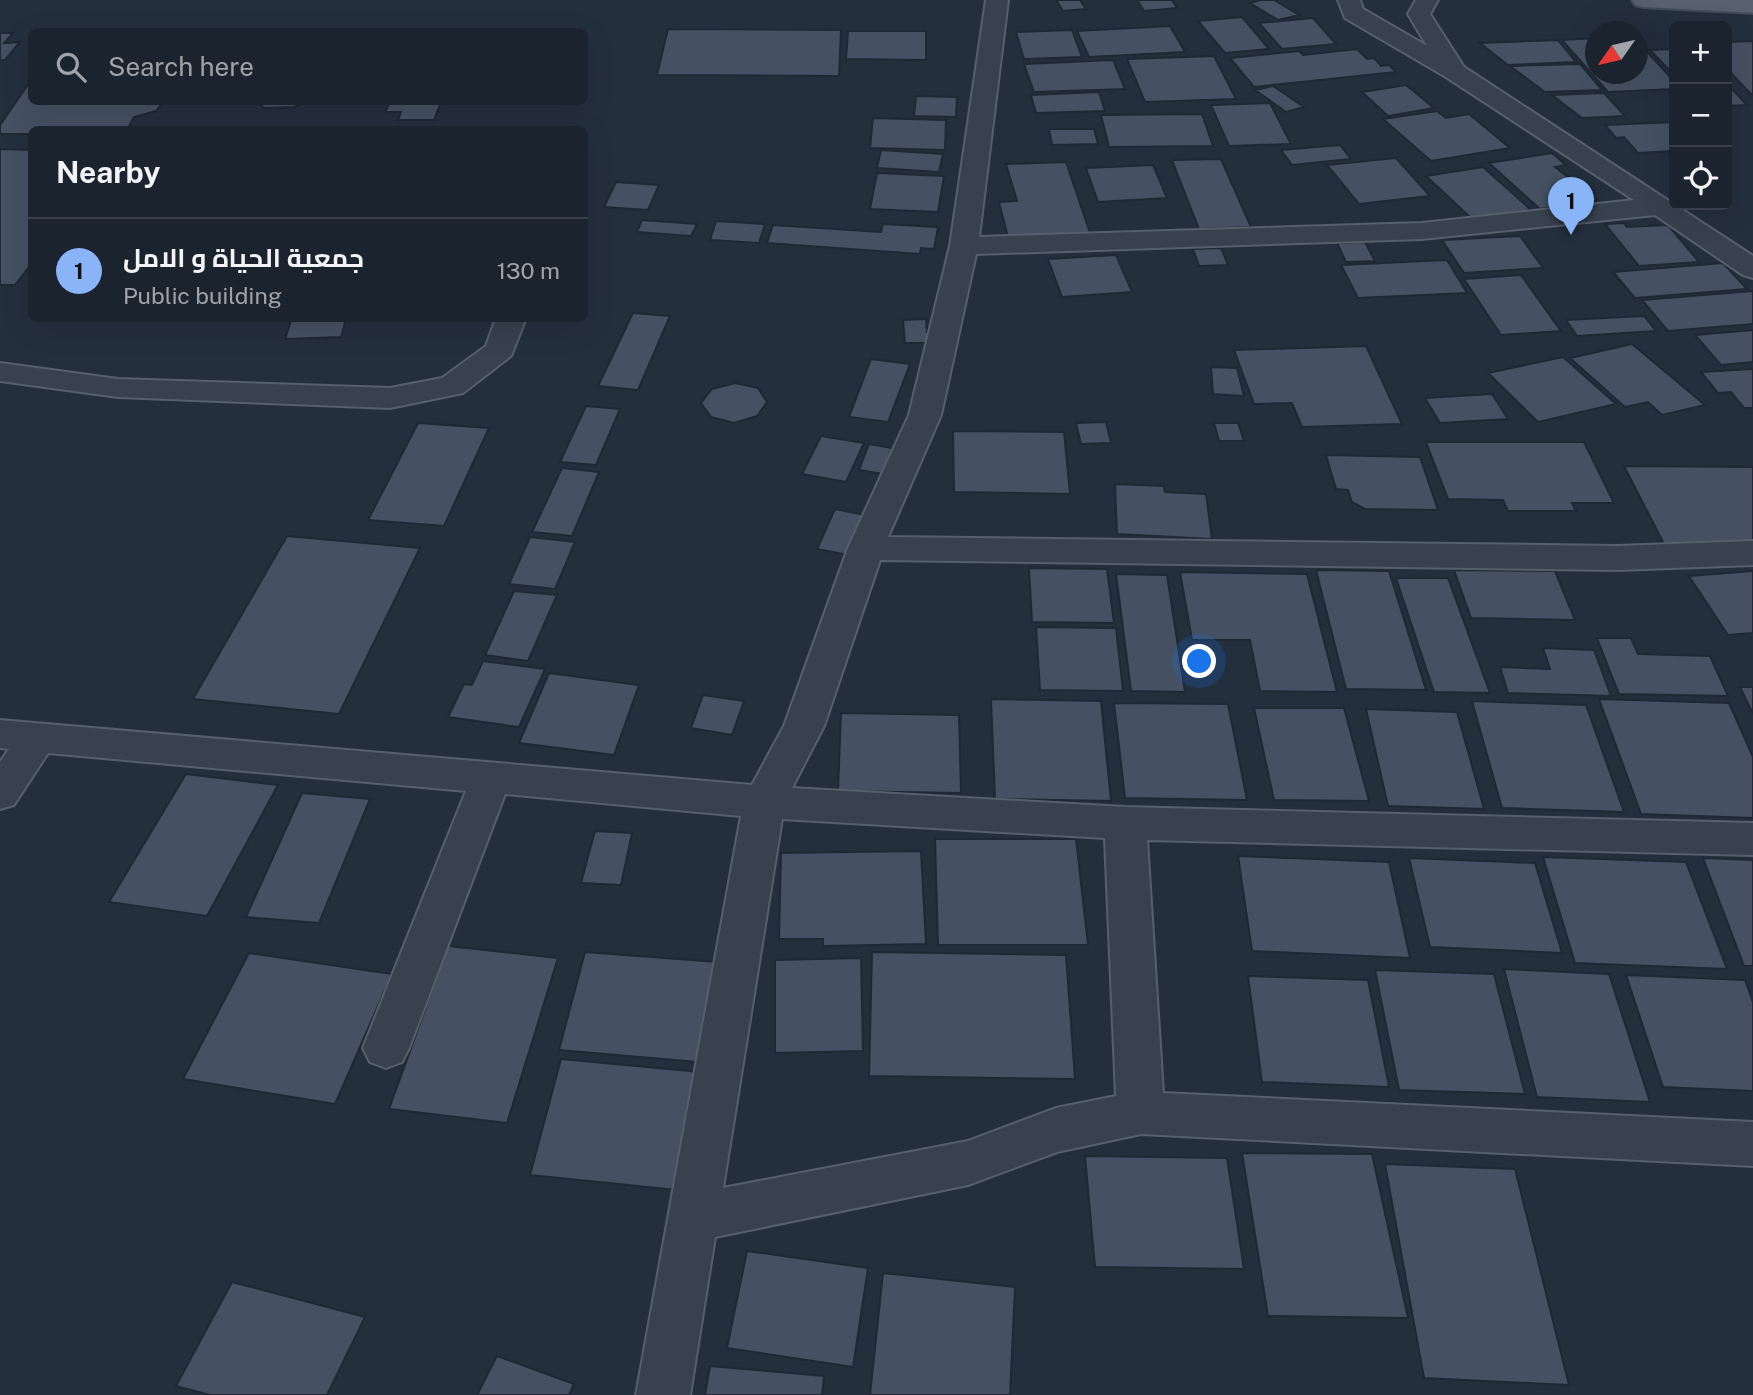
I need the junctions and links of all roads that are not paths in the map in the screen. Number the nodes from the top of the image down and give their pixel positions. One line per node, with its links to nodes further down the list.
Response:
1 (997, 0): 8 (street)
2 (1349, 0): 6 (street)
3 (1427, 0): 6 (street)
4 (1643, 0): 5 (main road)
5 (1753, 6)
6 (1455, 72): 7 (street)
7 (1658, 206): 8 (street); 9 (street)
8 (964, 246): 12 (street)
9 (1753, 270)
10 (510, 322): 11 (street)
11 (0, 372)
12 (866, 548): 13 (street); 17 (street)
13 (1753, 553)
14 (19, 735): 15 (street); 16 (street)
15 (491, 778): 17 (street); 20 (street)
16 (0, 794)
17 (764, 802): 18 (street); 23 (street)
18 (1125, 823): 19 (street); 21 (street)
19 (1753, 839)
20 (386, 1048)
21 (1141, 1113): 22 (street); 23 (street)
22 (1753, 1144)
23 (692, 1218): 24 (street)
24 (663, 1395)

